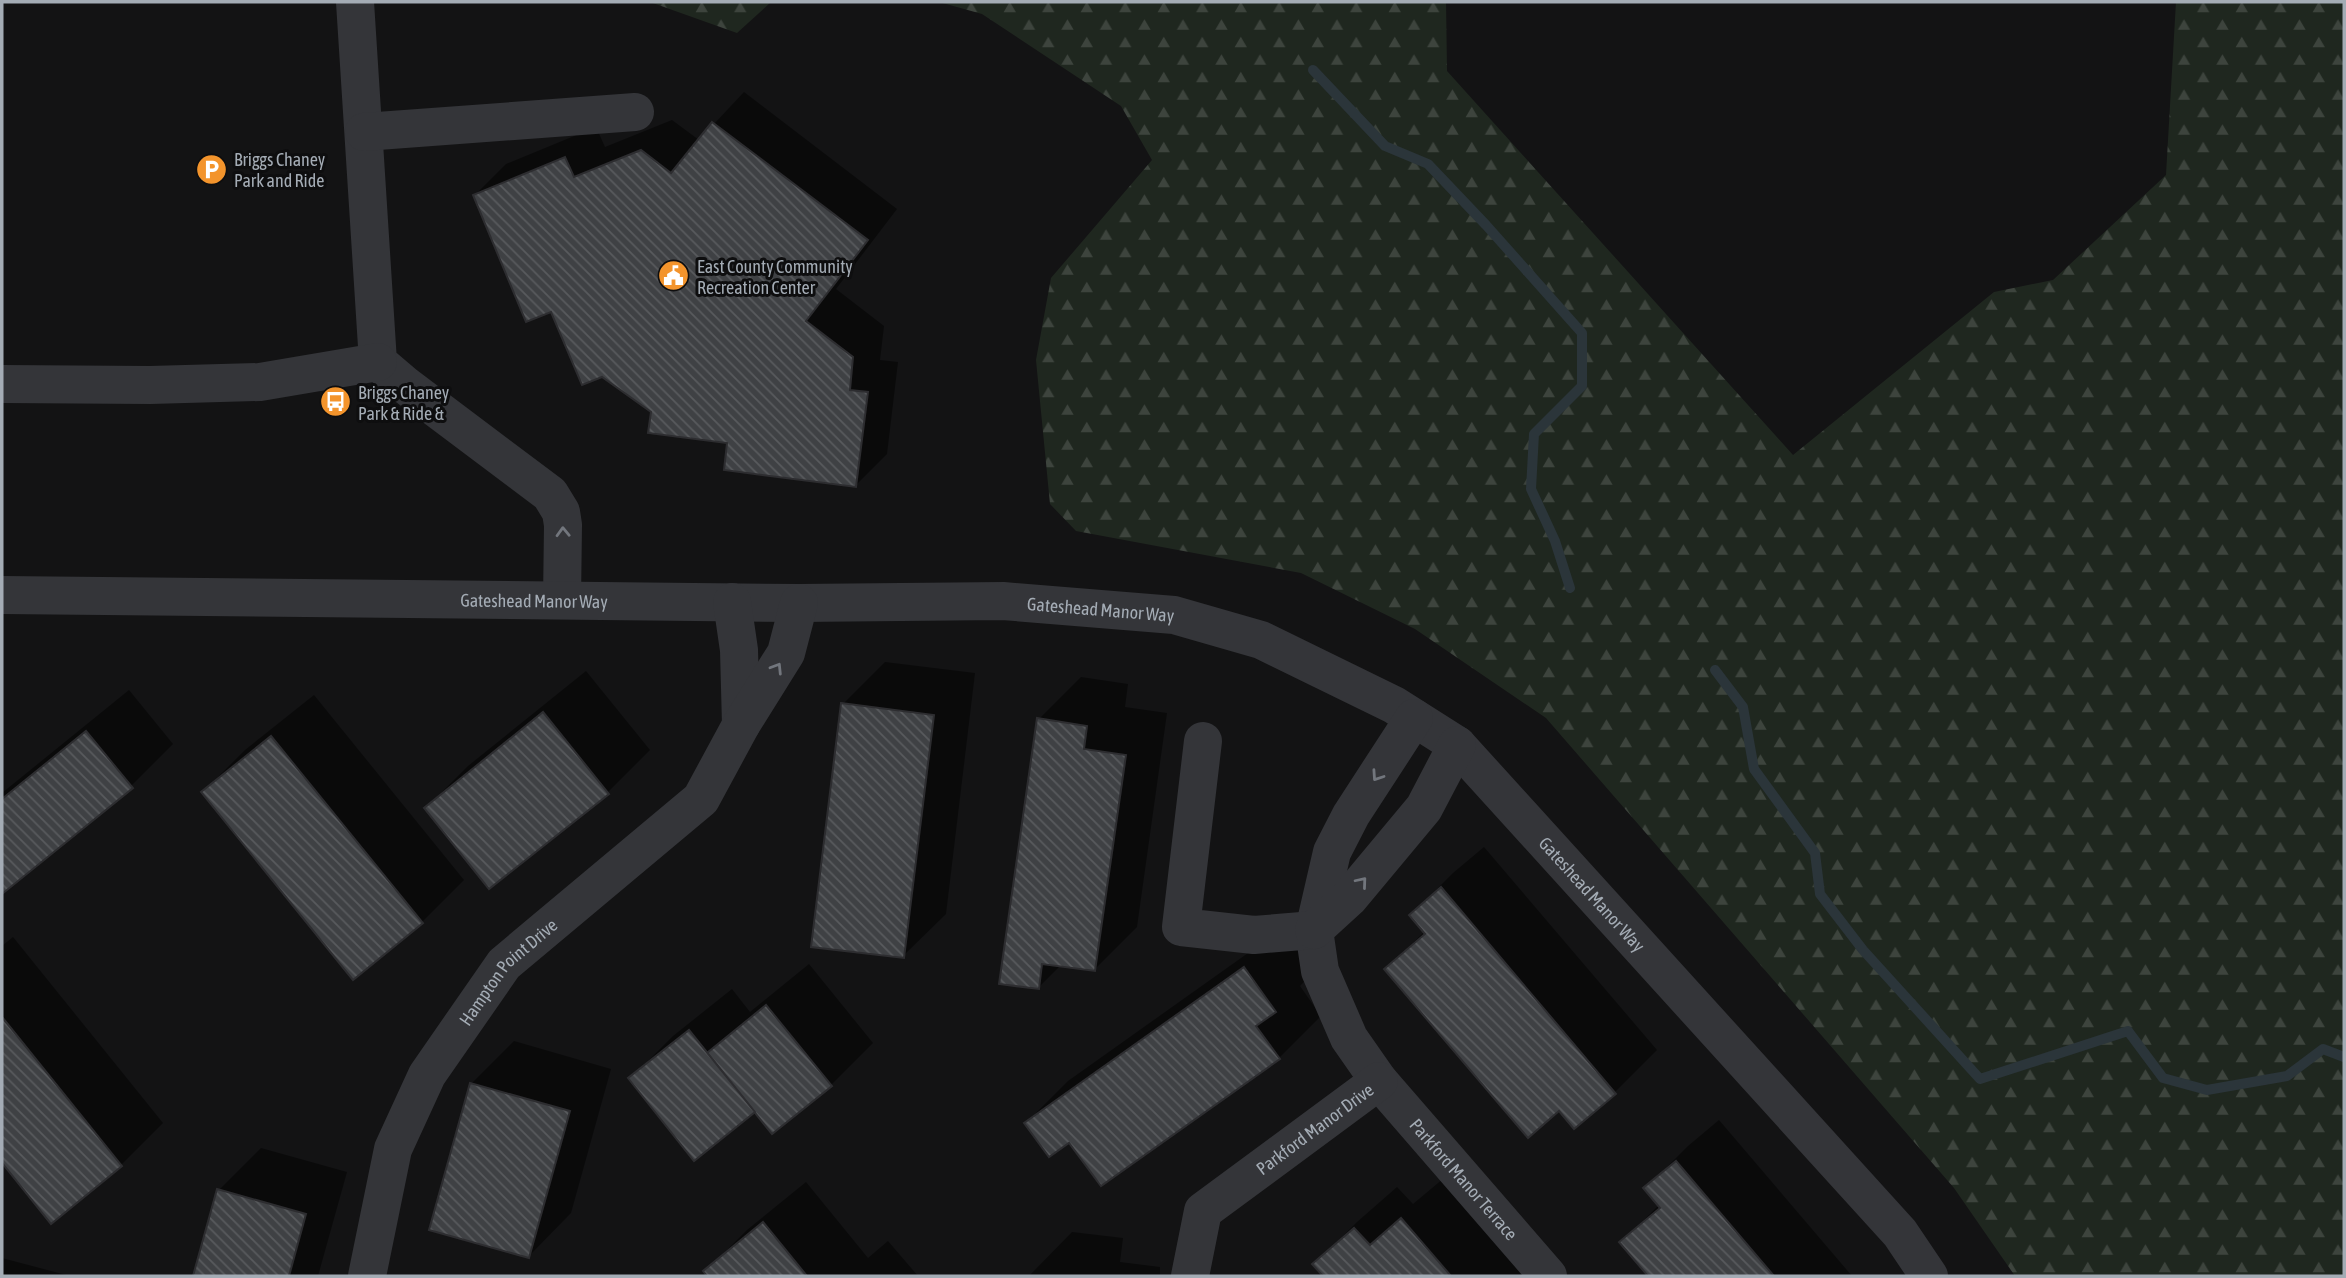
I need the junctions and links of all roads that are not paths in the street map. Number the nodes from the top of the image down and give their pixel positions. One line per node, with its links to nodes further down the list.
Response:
1 (355, 2): 3 (street)
2 (635, 112): 3 (street)
3 (363, 132): 4 (street)
4 (378, 362): 5 (street); 7 (street, one-way to 4)
5 (2, 384)
6 (2, 594): 7 (street, Gateshead Manor Way)
7 (562, 600): 8 (street, Gateshead Manor Way)
8 (732, 602): 9 (street, Gateshead Manor Way); 11 (street)
9 (799, 603): 10 (street, Gateshead Manor Way); 11 (street, Hampton Point Drive, one-way to 9)
10 (1414, 718): 13 (street, Gateshead Manor Way); 14 (street, Parkford Manor Drive, one-way to 14)
11 (741, 726): 16 (street, Hampton Point Drive)
12 (1203, 741): 14 (street)
13 (1457, 745): 14 (street, one-way to 13); 19 (street, Gateshead Manor Way)
14 (1314, 930): 15 (street, Parkford Manor Drive)
15 (1379, 1081): 17 (street, Parkford Manor Drive); 18 (street, Parkford Manor Terrace)
16 (367, 1276)
17 (1190, 1276)
18 (1548, 1276)
19 (1928, 1276)

